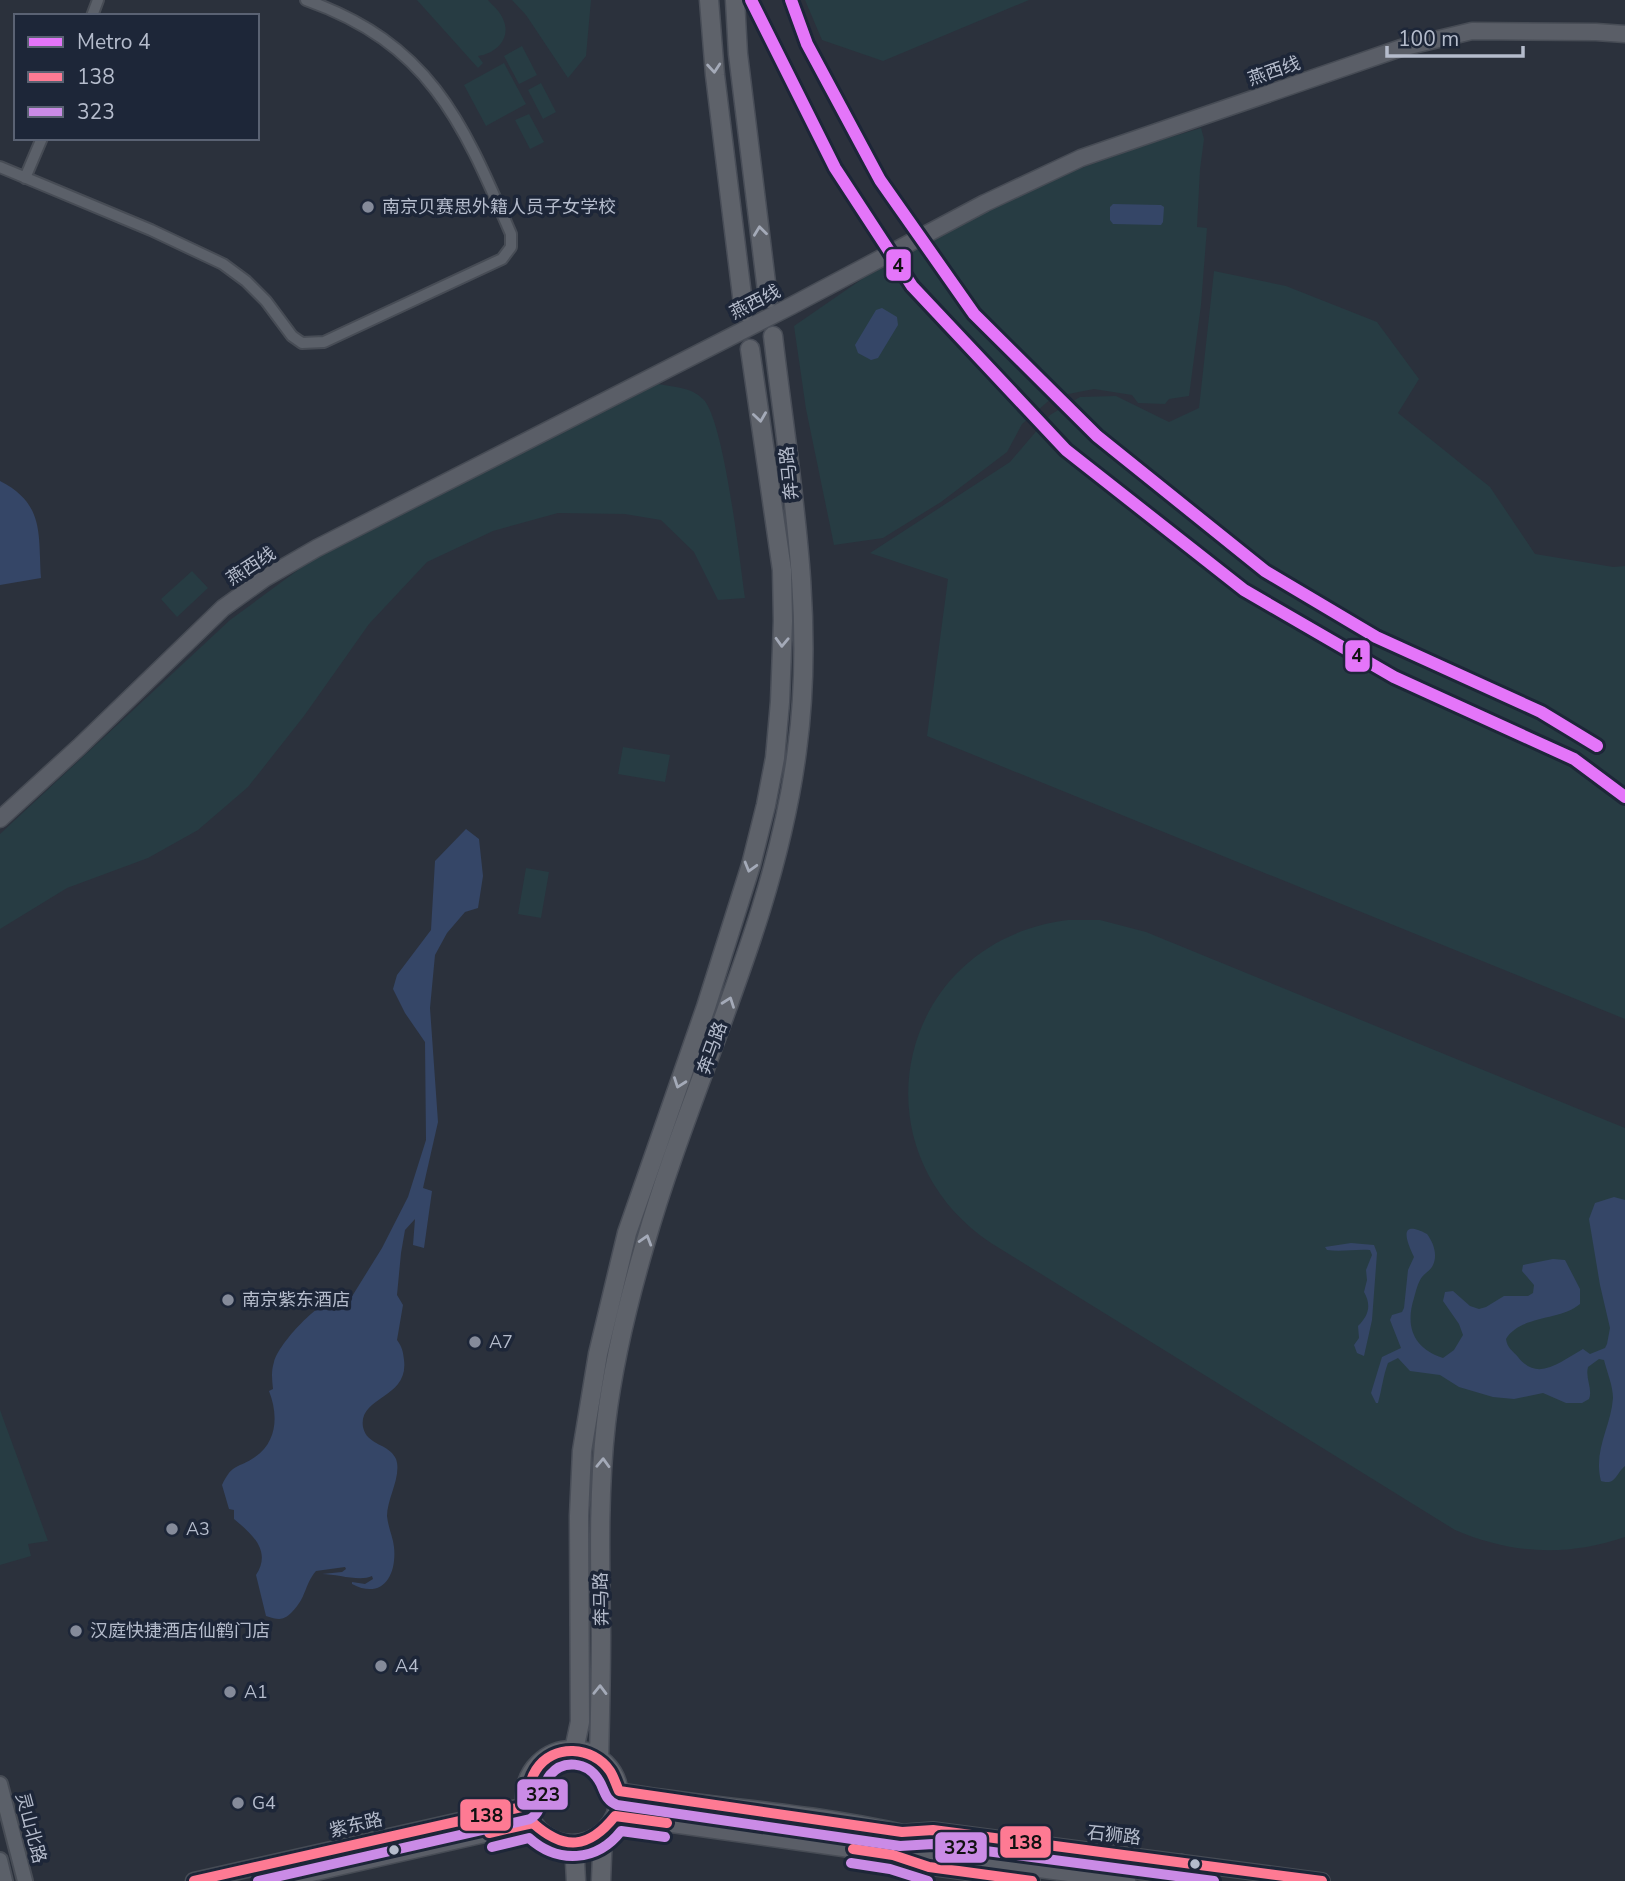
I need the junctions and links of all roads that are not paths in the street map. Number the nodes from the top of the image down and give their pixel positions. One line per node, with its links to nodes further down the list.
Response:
1 (306, 0): 7 (street)
2 (709, 0): 9 (main road, one-way to 9)
3 (735, 0): 8 (main road, one-way to 3)
4 (1625, 34): 12 (main road, 燕西线)
5 (41, 140): 7 (street)
6 (0, 167): 7 (street)
7 (25, 178)
8 (768, 299)
9 (744, 312)
10 (773, 336): 14 (main road, 奔马路, one-way to 10)
11 (750, 349): 13 (main road, 奔马路, one-way to 13)
12 (0, 819)
13 (574, 1750): 14 (main road); 17 (main road)
14 (599, 1758): 16 (main road)
15 (0, 1784): 28 (street, 灵山北路)
16 (618, 1791): 18 (main road); 21 (main road, 石狮路)
17 (526, 1806): 19 (main road); 29 (main road, 紫东路)
18 (615, 1816): 20 (main road); 23 (main road)
19 (533, 1823): 22 (main road); 30 (main road, 紫东路)
20 (603, 1832): 22 (main road); 32 (main road)
21 (902, 1832): 25 (street, 石狮路); 26 (main road, 石狮路)
22 (575, 1843): 31 (main road)
23 (892, 1855): 33 (street); 34 (main road)
24 (0, 1860): 27 (street)
25 (1181, 1862): 35 (street); 36 (street, 石狮路)
26 (1145, 1872)
27 (5, 1881)
28 (25, 1881)
29 (194, 1881)
30 (276, 1881)
31 (576, 1881)
32 (601, 1881)
33 (1032, 1881)
34 (1127, 1881)
35 (1179, 1881)
36 (1322, 1881)

